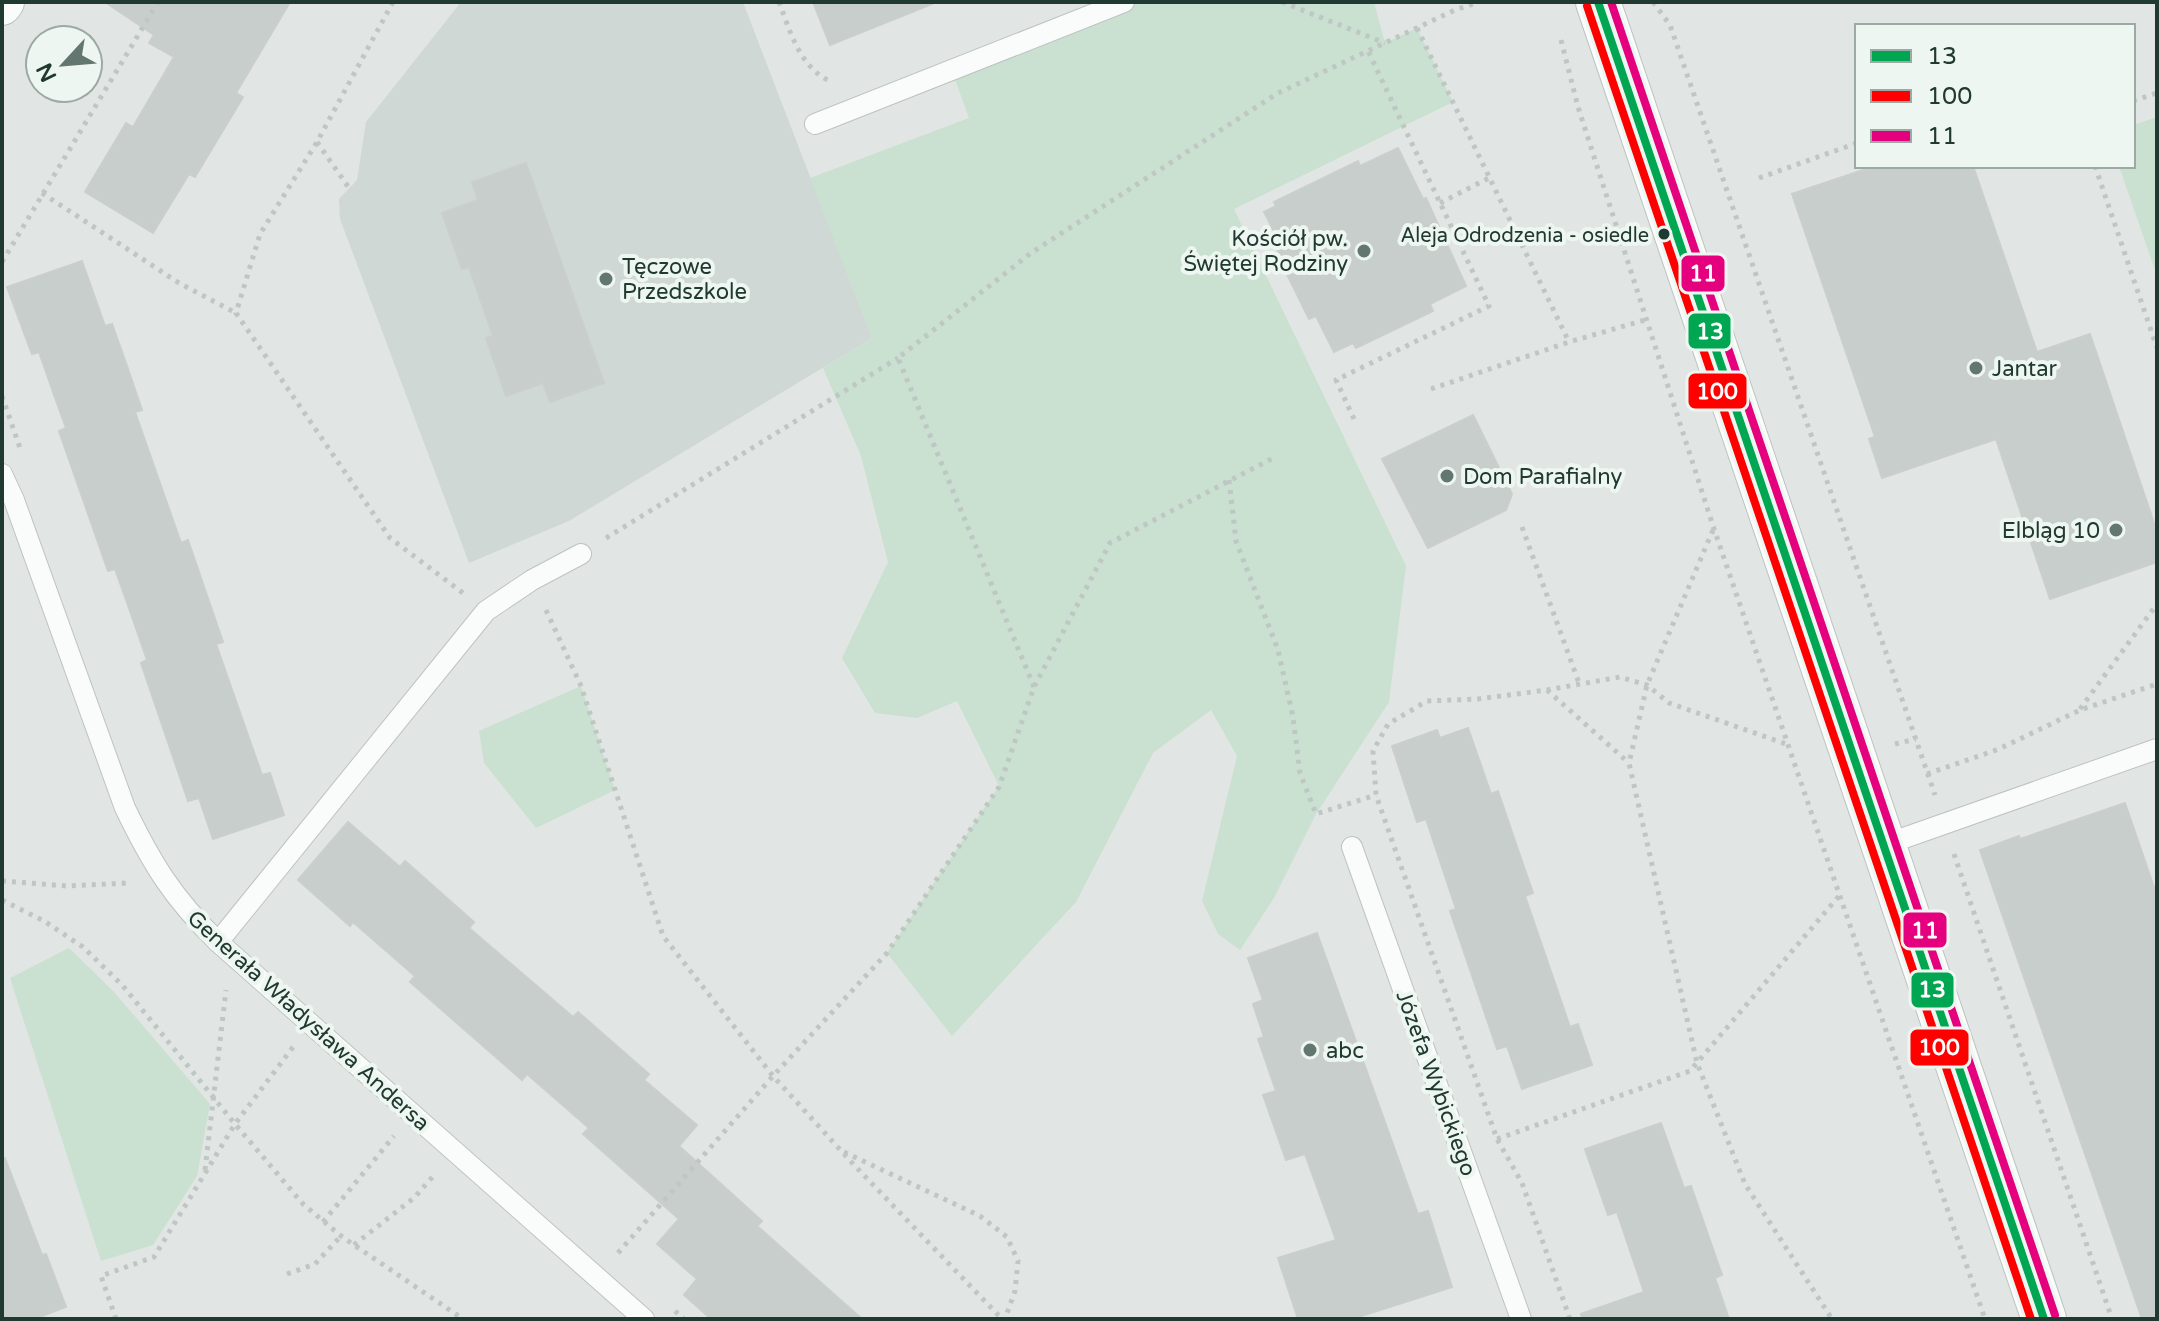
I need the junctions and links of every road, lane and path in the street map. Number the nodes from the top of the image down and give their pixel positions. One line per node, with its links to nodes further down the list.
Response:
1 (158, 2): 23 (path)
2 (393, 2): 17 (path)
3 (779, 2): 13 (path)
4 (1124, 2): 16 (lane)
5 (1282, 2): 11 (path)
6 (1479, 2): 9 (path)
7 (1598, 2): 56 (street)
8 (1653, 2): 48 (path)
9 (1417, 28): 11 (path); 20 (path)
10 (1560, 37): 27 (path)
11 (1385, 43): 12 (path)
12 (1368, 51): 24 (path); 30 (path)
13 (841, 86)
14 (2157, 93): 15 (path)
15 (2135, 100)
16 (815, 124)
17 (317, 142): 22 (path); 26 (path)
18 (1855, 144): 21 (path)
19 (2096, 168): 29 (path)
20 (1489, 178): 24 (path); 28 (path)
21 (1759, 178)
22 (349, 188)
23 (42, 193): 25 (path); 26 (path)
24 (1440, 203): 32 (path)
25 (2, 262)
26 (236, 313): 41 (path)
27 (1645, 320): 28 (path); 37 (path)
28 (1569, 342): 31 (path)
29 (2157, 348)
30 (898, 358): 38 (path); 45 (path)
31 (1431, 389)
32 (1354, 419)
33 (1275, 457): 35 (path)
34 (2, 474): 59 (lane, Generała Władysława Andersa)
35 (1229, 480): 45 (path); 54 (path)
36 (1522, 527): 42 (path)
37 (1714, 529): 44 (path); 49 (path)
38 (581, 554): 39 (lane)
39 (532, 580): 41 (lane); 65 (path)
40 (2157, 604): 47 (path)
41 (486, 611): 62 (lane)
42 (1579, 683): 44 (path); 46 (path)
43 (2157, 684): 47 (path)
44 (1647, 685): 49 (path); 52 (path)
45 (1034, 687): 65 (path)
46 (1547, 690): 52 (path); 54 (path)
47 (2080, 710): 53 (path)
48 (1916, 739): 50 (path); 53 (path)
49 (1789, 745): 60 (path)
50 (1886, 747)
51 (2157, 749): 55 (lane)
52 (1629, 763): 64 (path)
53 (1927, 774): 55 (path)
54 (1376, 795): 69 (path)
55 (1944, 824): 56 (lane); 87 (path)
56 (1884, 845): 86 (street)
57 (1352, 847): 82 (lane, Józefa Wybickiego)
58 (2, 881): 59 (path)
59 (164, 881): 62 (lane, Generała Władysława Andersa)
60 (1839, 896): 64 (path); 85 (path)
61 (2, 900): 66 (path)
62 (224, 947): 63 (lane, Generała Władysława Andersa); 66 (path)
63 (310, 1023): 67 (lane, Generała Władysława Andersa); 68 (path)
64 (1697, 1063): 69 (path); 84 (path)
65 (773, 1076): 71 (path); 76 (path)
66 (213, 1098): 68 (path); 72 (path)
67 (413, 1115): 70 (lane, Generała Władysława Andersa); 73 (path)
68 (235, 1124): 72 (path); 73 (path)
69 (1497, 1139): 83 (path)
70 (455, 1152): 75 (path); 80 (lane, Generała Władysława Andersa)
71 (842, 1152): 81 (path); 81 (path)
72 (204, 1172): 78 (path)
73 (323, 1222): 74 (path)
74 (341, 1236): 75 (path); 77 (path)
75 (354, 1245): 79 (path)
76 (615, 1257)
77 (287, 1274)
78 (116, 1319)
79 (463, 1319)
80 (644, 1319)
81 (1003, 1319)
82 (1521, 1319)
83 (1570, 1319)
84 (1832, 1319)
85 (1985, 1319)
86 (2044, 1319)
87 (2112, 1319)

